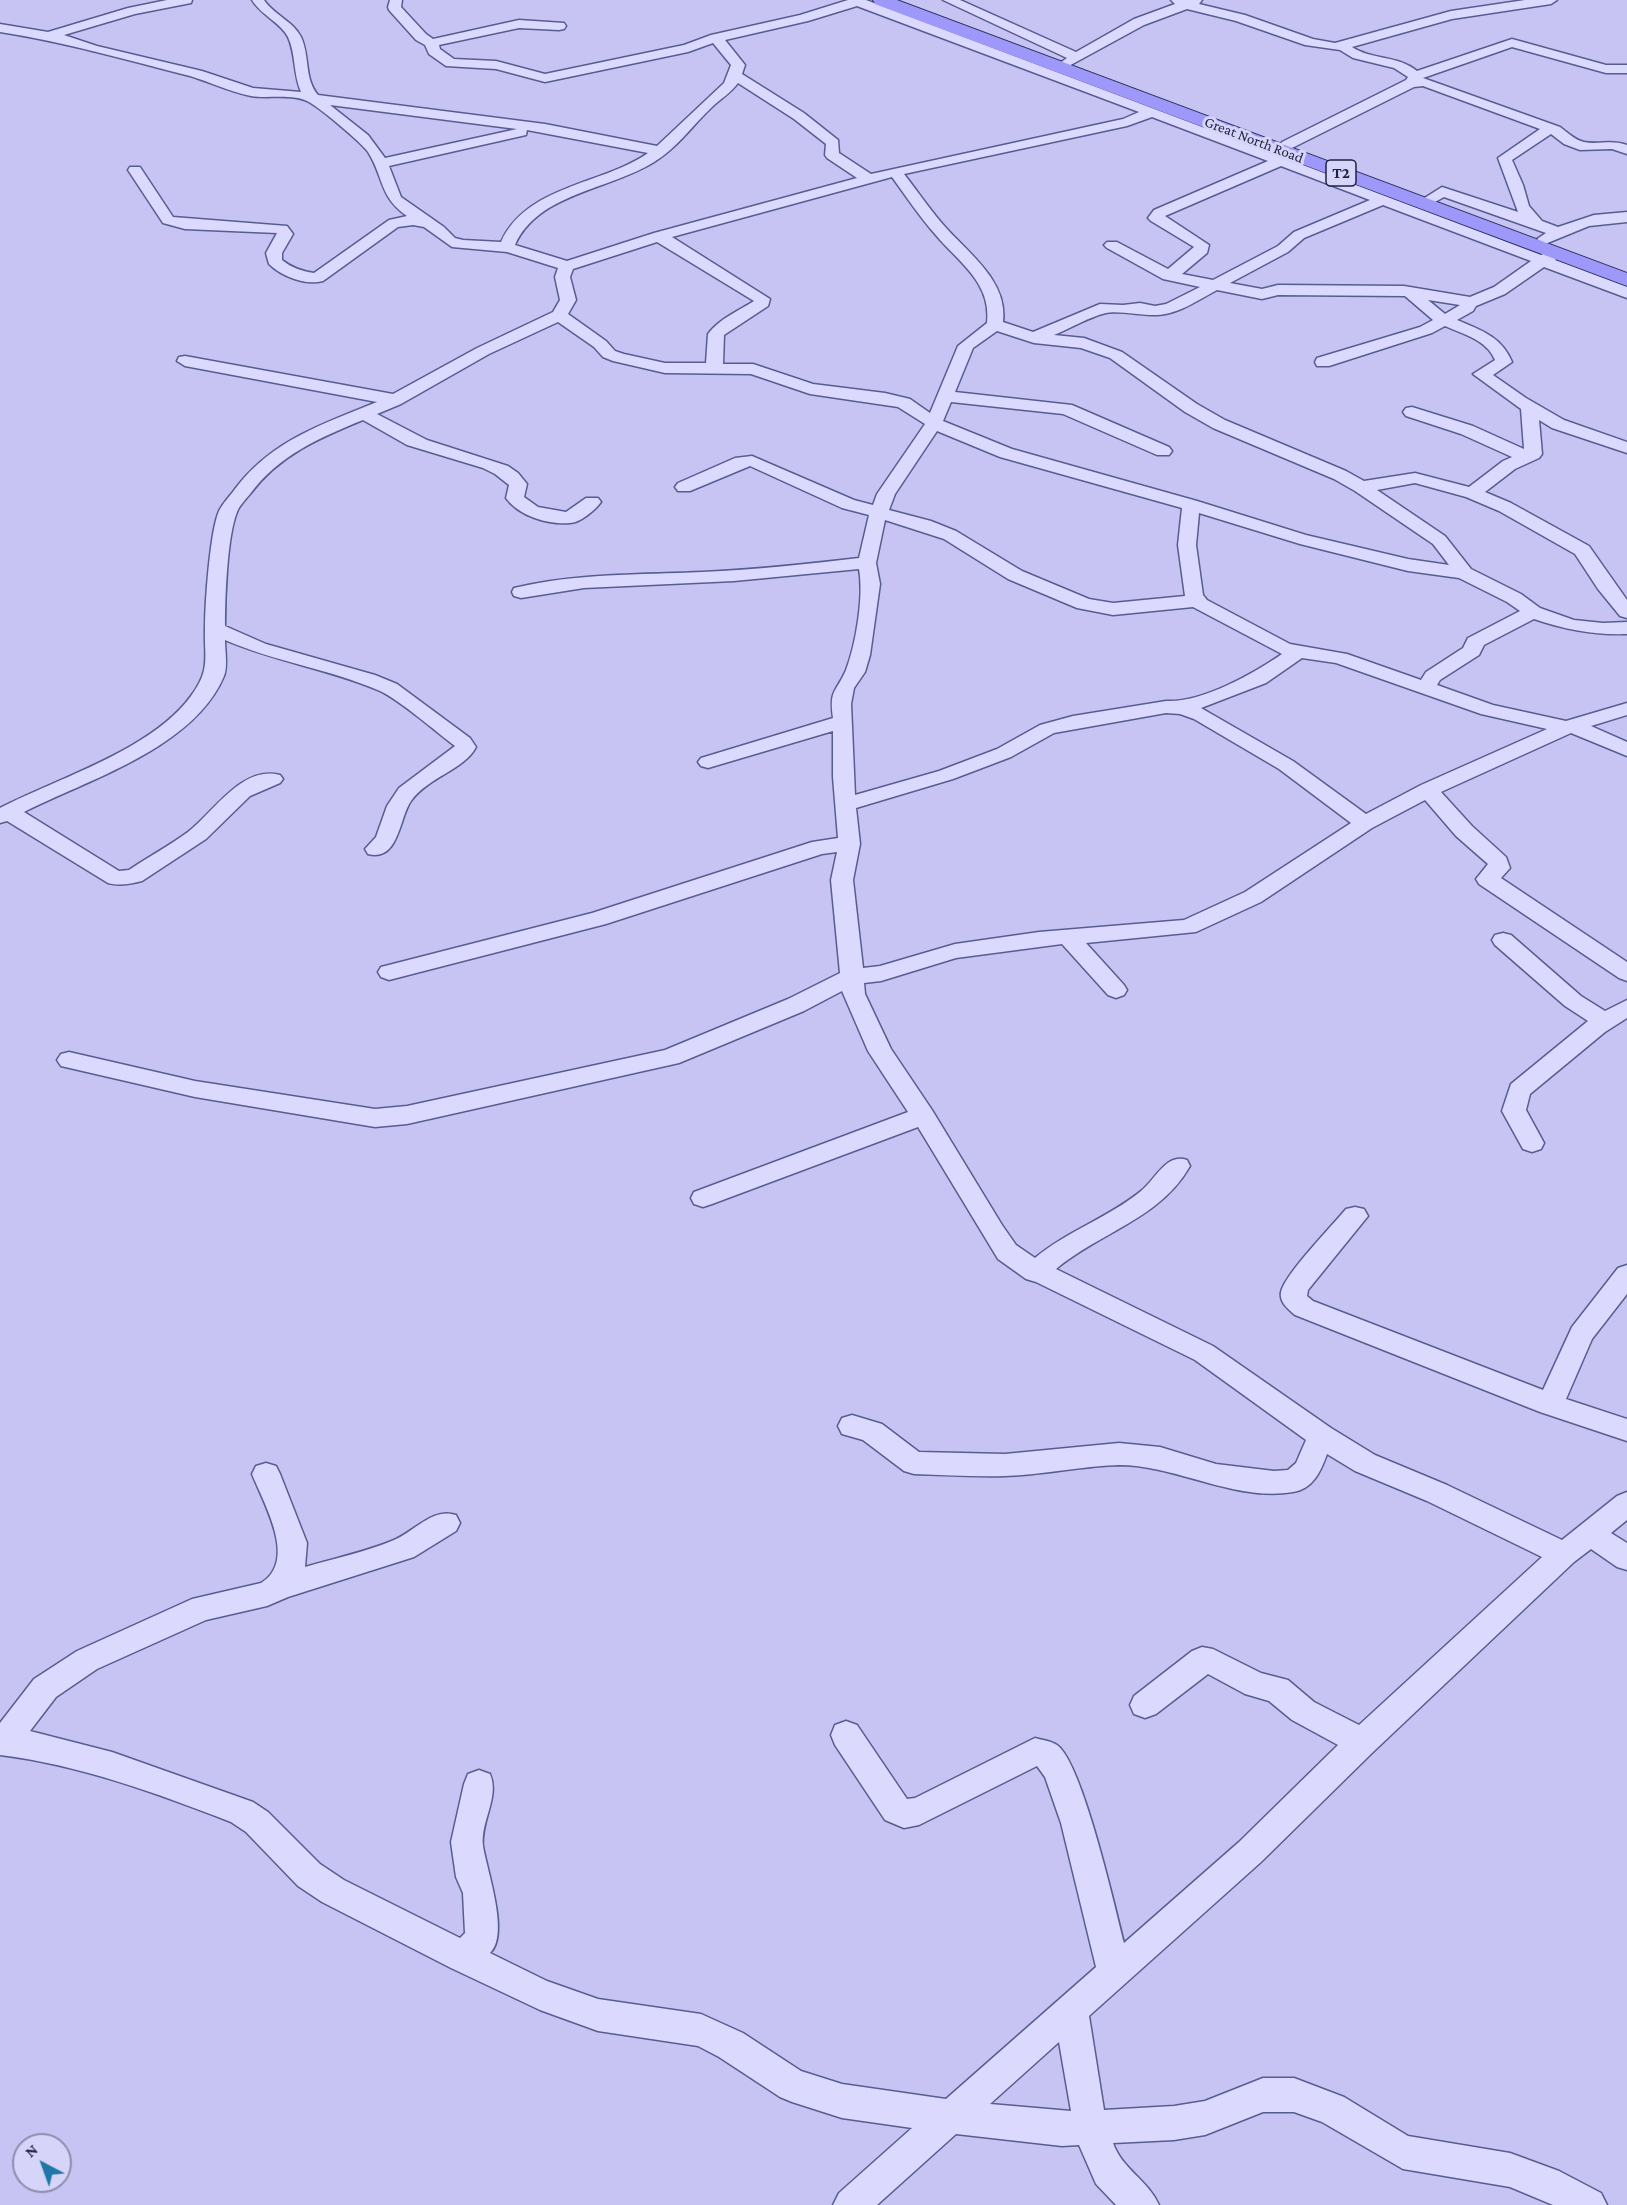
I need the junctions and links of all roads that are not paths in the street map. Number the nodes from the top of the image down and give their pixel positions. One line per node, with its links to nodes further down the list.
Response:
1 (186, 0): 13 (street)
2 (258, 0): 22 (street)
3 (881, 0): 37 (main road, Great North Road / T2)
4 (896, 0): 15 (main road, Great North Road / T2)
5 (949, 0): 12 (street)
6 (1551, 0): 17 (street)
7 (398, 1): 16 (street)
8 (856, 1): 14 (street); 23 (street)
9 (1188, 2): 17 (street); 18 (street)
10 (559, 26): 16 (street)
11 (0, 28): 13 (street)
12 (1025, 32): 15 (street); 18 (street)
13 (48, 36): 22 (street)
14 (716, 38): 16 (street); 20 (street)
15 (1002, 39): 18 (main road, Great North Road / T2)
16 (430, 43)
17 (1343, 46): 21 (street)
18 (1072, 60): 28 (main road, Great North Road / T2)
19 (1627, 69): 21 (street)
20 (735, 75): 27 (street); 32 (street)
21 (1413, 80): 25 (street); 28 (street)
22 (313, 99): 24 (street); 29 (street)
23 (1153, 112): 28 (street); 31 (street)
24 (545, 128): 27 (street); 29 (street)
25 (1549, 128): 26 (street); 37 (street)
26 (1627, 150)
27 (662, 151): 39 (street)
28 (1284, 153): 33 (street); 37 (main road, Great North Road / T2); 42 (street)
29 (382, 163): 35 (street)
30 (135, 170): 35 (street)
31 (895, 172): 32 (street); 50 (street)
32 (871, 180): 36 (street)
33 (1382, 201): 37 (street); 44 (street)
34 (1627, 217): 37 (street)
35 (427, 223): 39 (street)
36 (659, 236): 40 (street); 54 (street)
37 (1547, 242): 41 (main road, Great North Road / T2); 43 (main road, Great North Road / T2); 46 (street); 47 (street)
38 (1112, 245): 42 (street)
39 (506, 248): 40 (street)
40 (567, 266): 48 (street)
41 (1627, 272)
42 (1169, 276): 44 (street)
43 (1627, 280)
44 (1215, 286): 45 (street); 51 (street)
45 (1410, 292): 47 (street); 49 (street)
46 (1627, 293)
47 (1470, 302): 49 (street)
48 (559, 315): 54 (street); 56 (street)
49 (1446, 320): 53 (street); 57 (street)
50 (995, 325): 51 (street); 55 (street)
51 (1034, 338): 65 (street)
52 (184, 361): 56 (street)
53 (1323, 362)
54 (714, 368): 60 (street)
55 (945, 396): 60 (street); 62 (street)
56 (395, 400): 58 (street)
57 (1529, 408): 61 (street); 63 (street)
58 (364, 412): 67 (street); 76 (street)
59 (1412, 412): 63 (street)
60 (934, 423): 68 (street); 69 (street)
61 (1627, 448)
62 (1163, 452)
63 (1527, 457): 66 (street)
64 (684, 487): 69 (street)
65 (1360, 487): 66 (street); 71 (street)
66 (1472, 493): 75 (street)
67 (592, 502)
68 (1191, 505): 71 (street); 73 (street)
69 (877, 513): 70 (street); 73 (street)
70 (867, 563): 72 (street); 82 (street)
71 (1464, 573): 74 (street)
72 (521, 592)
73 (1196, 601): 78 (street)
74 (1533, 612): 77 (street); 79 (street)
75 (1627, 612)
76 (214, 628): 89 (street); 92 (street)
77 (1627, 628)
78 (1299, 651): 79 (street); 80 (street)
79 (1425, 688): 83 (street)
80 (1183, 708): 88 (street); 90 (street)
81 (1627, 709): 83 (street)
82 (843, 721): 85 (street); 88 (street)
83 (1570, 726): 84 (street); 87 (street)
84 (1627, 750)
85 (708, 762)
86 (273, 779): 89 (street)
87 (1428, 790): 90 (street); 96 (street)
88 (847, 804): 91 (street)
89 (4, 814)
90 (1365, 823): 93 (street)
91 (849, 844): 95 (street); 97 (street)
92 (376, 849)
93 (1068, 937): 97 (street); 98 (street)
94 (1503, 940): 100 (street)
95 (389, 972)
96 (1627, 973)
97 (852, 977): 101 (street); 102 (street)
98 (1116, 990)
99 (1627, 1008): 100 (street)
100 (1606, 1022): 103 (street)
101 (69, 1059)
102 (924, 1116): 105 (street); 107 (street)
103 (1532, 1143)
104 (1178, 1166): 107 (street)
105 (703, 1198)
106 (1355, 1216): 109 (street)
107 (1035, 1272): 112 (street)
108 (1627, 1275): 109 (street)
109 (1550, 1404): 111 (street)
110 (852, 1426): 112 (street)
111 (1627, 1430)
112 (1321, 1436): 117 (street)
113 (266, 1474): 119 (street)
114 (1627, 1504): 116 (street)
115 (446, 1523): 119 (street)
116 (1591, 1534): 117 (street); 118 (street)
117 (1564, 1554): 123 (street)
118 (1627, 1558)
119 (279, 1587): 122 (street)
120 (1144, 1705): 123 (street)
121 (846, 1735): 126 (street)
122 (3, 1741): 125 (street)
123 (1362, 1742): 126 (street)
124 (479, 1784): 125 (street)
125 (463, 1957): 128 (street)
126 (1114, 1972): 127 (street)
127 (1071, 2009): 128 (street); 129 (street)
128 (952, 2117): 129 (street); 130 (street)
129 (1091, 2126): 131 (street); 132 (street)
130 (851, 2205)
131 (1141, 2205)
132 (1589, 2205)

